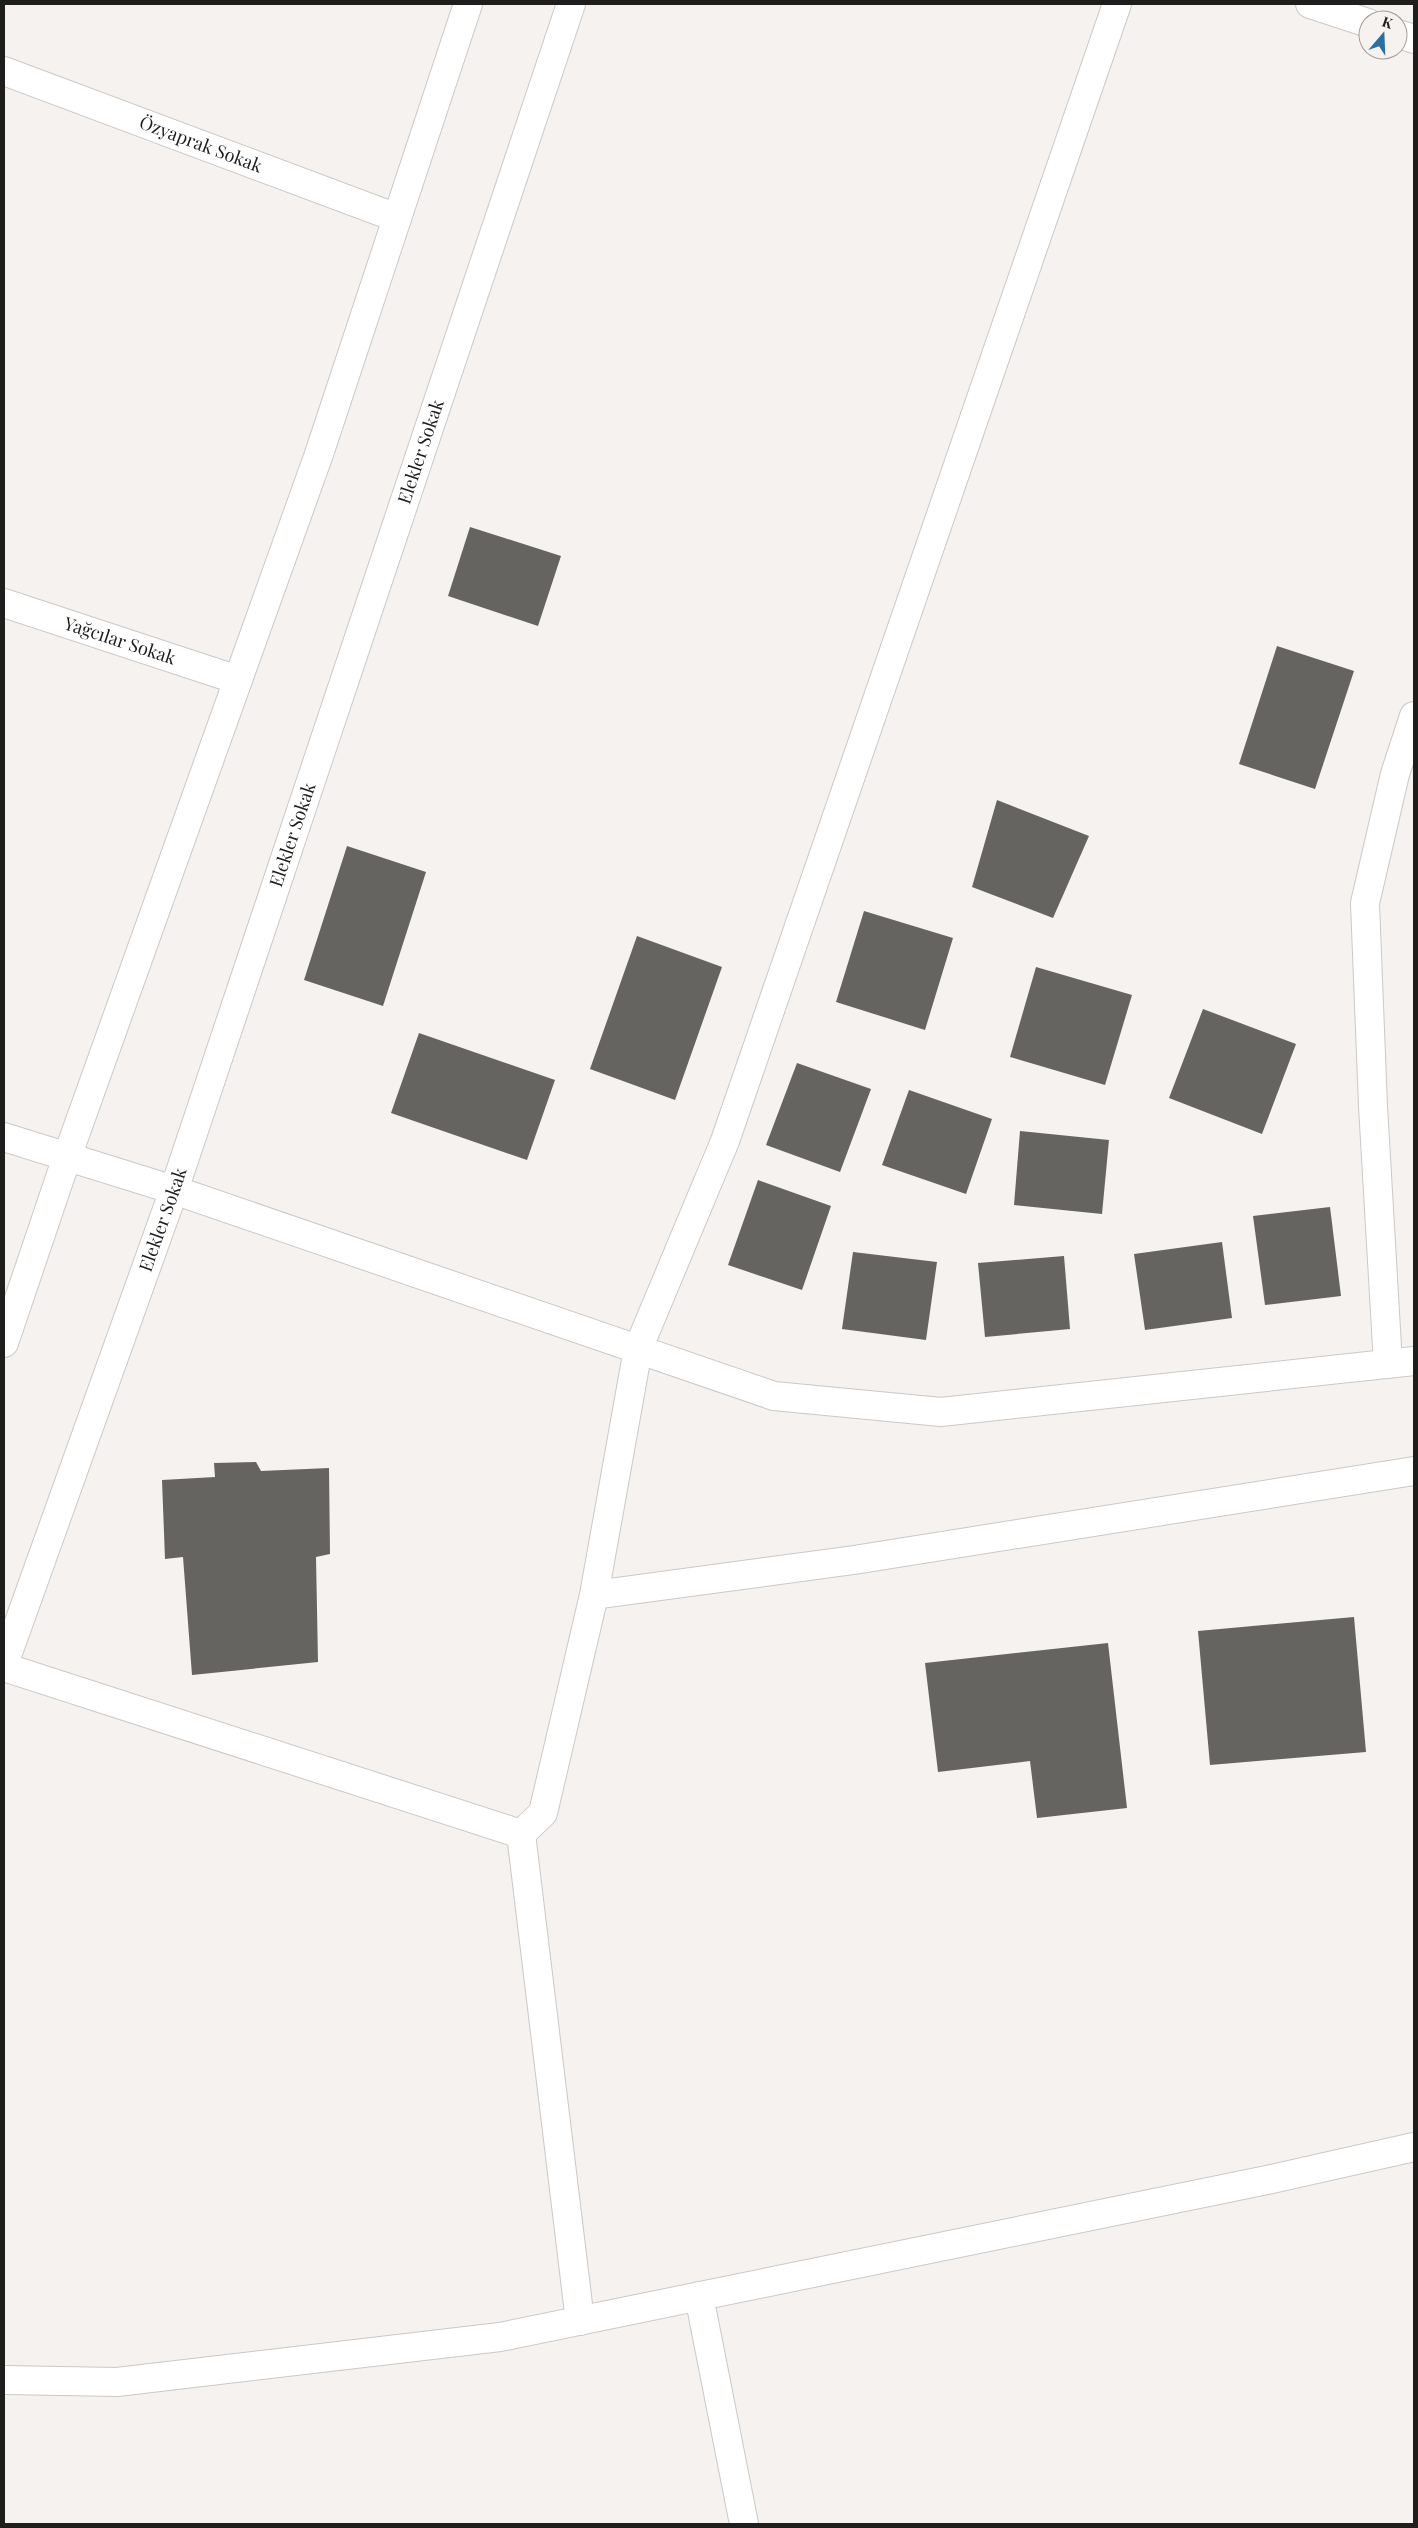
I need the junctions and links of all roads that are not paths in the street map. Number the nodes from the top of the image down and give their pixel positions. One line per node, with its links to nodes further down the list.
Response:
1 (468, 4): 7 (street)
2 (571, 4): 13 (street, Elekler Sokak)
3 (1117, 4): 15 (street)
4 (1310, 4): 5 (street)
5 (1358, 20)
6 (4, 71): 7 (street, Özyaprak Sokak)
7 (397, 218): 9 (street)
8 (4, 603): 9 (street, Yağcılar Sokak)
9 (238, 680): 12 (street)
10 (1414, 716): 16 (street)
11 (4, 1137): 12 (street)
12 (67, 1157): 13 (street); 14 (street)
13 (174, 1190): 15 (street); 19 (street, Elekler Sokak)
14 (4, 1343)
15 (638, 1349): 16 (street); 18 (street)
16 (1401, 1363)
17 (1414, 1471): 18 (street)
18 (594, 1595): 20 (street)
19 (4, 1665): 20 (street)
20 (521, 1834): 23 (street)
21 (1414, 2147): 22 (street)
22 (699, 2296): 23 (street); 25 (street)
23 (580, 2321): 24 (street)
24 (4, 2380)
25 (744, 2524)

